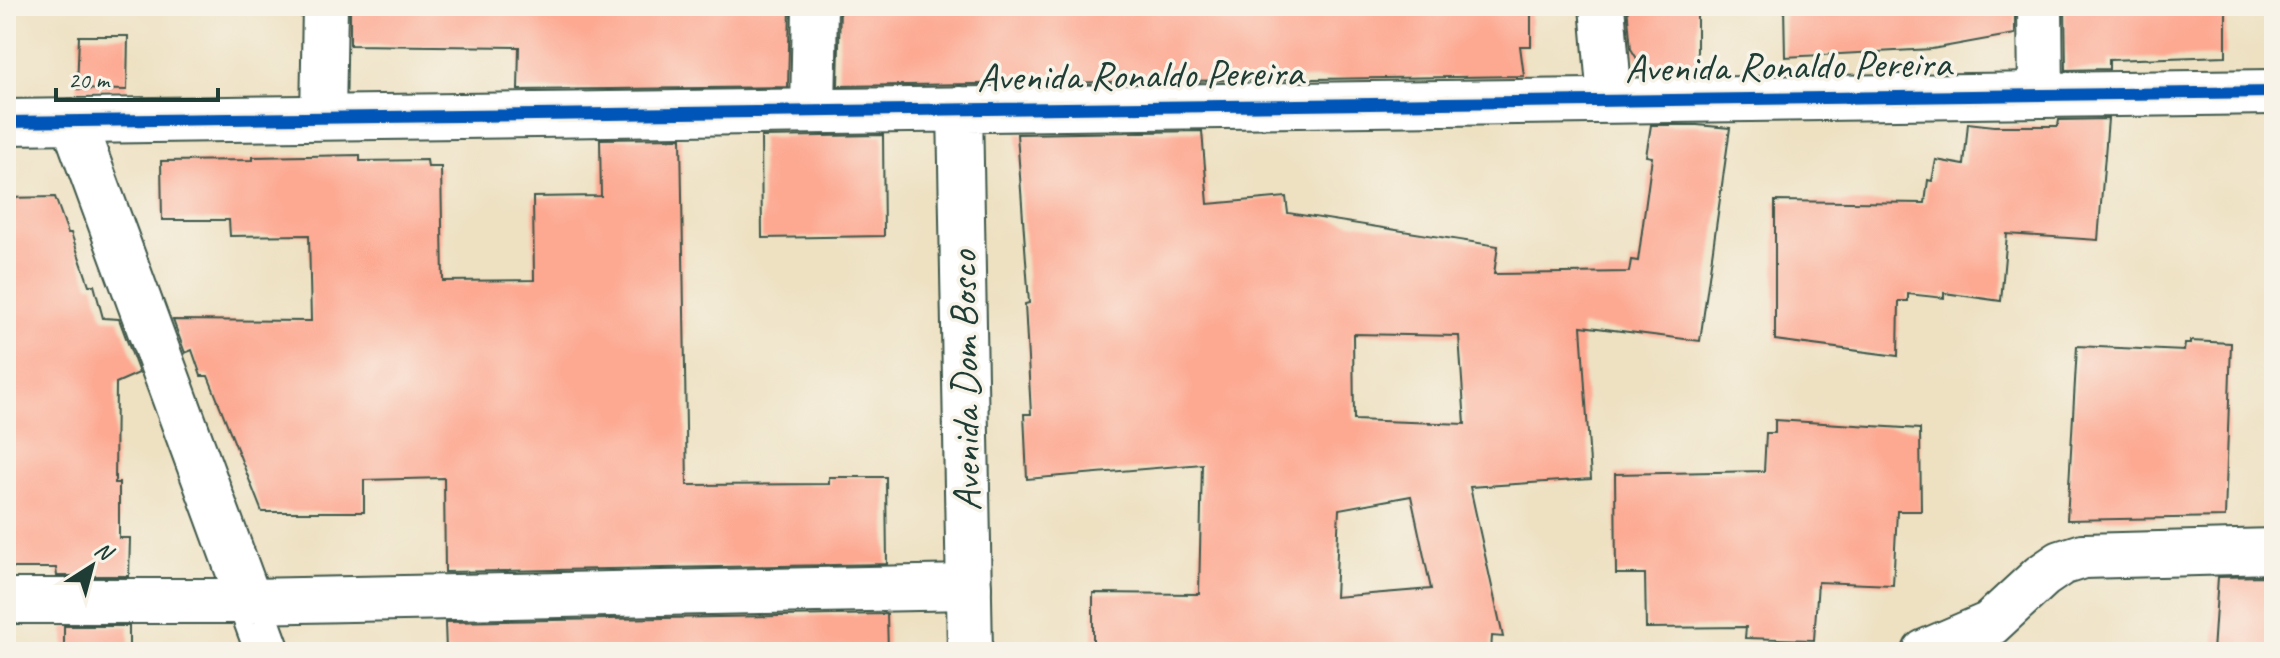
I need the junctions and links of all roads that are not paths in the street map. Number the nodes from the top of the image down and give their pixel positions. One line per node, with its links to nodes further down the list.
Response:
1 (325, 6): 10 (street)
2 (815, 6): 9 (street)
3 (1602, 6): 7 (street)
4 (2040, 6): 6 (street)
5 (2274, 92): 6 (street, Avenida Ronaldo Pereira)
6 (2041, 95): 7 (street, Avenida Ronaldo Pereira)
7 (1610, 100): 8 (street, Avenida Ronaldo Pereira)
8 (960, 109): 9 (street, Avenida Ronaldo Pereira); 14 (street, Avenida Dom Bosco)
9 (813, 111): 10 (street, Avenida Ronaldo Pereira)
10 (323, 117): 11 (street, Avenida Ronaldo Pereira)
11 (73, 121): 12 (street, Avenida Ronaldo Pereira); 16 (street)
12 (6, 122)
13 (2274, 551): 19 (street)
14 (969, 587): 16 (street); 18 (street, Avenida Dom Bosco)
15 (6, 601): 16 (street)
16 (249, 601): 17 (street)
17 (268, 652)
18 (970, 652)
19 (1925, 652)

